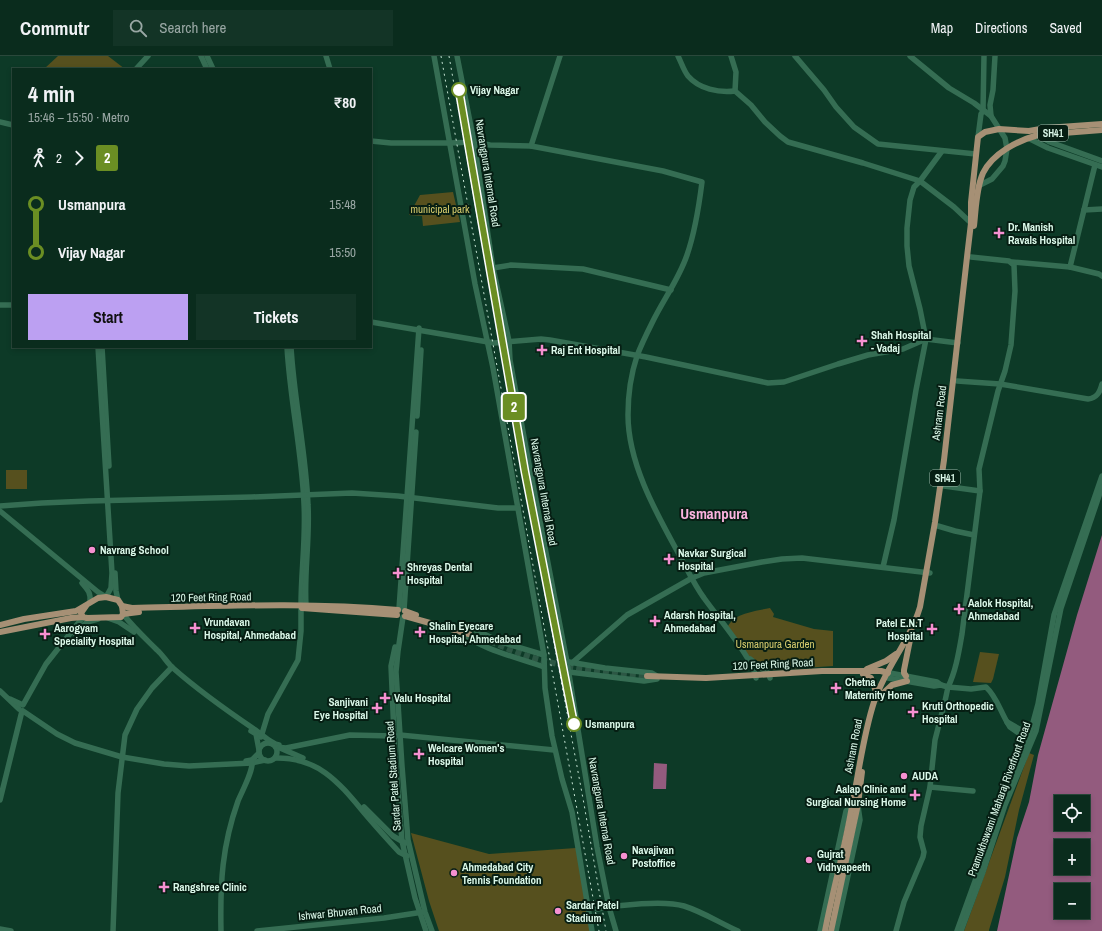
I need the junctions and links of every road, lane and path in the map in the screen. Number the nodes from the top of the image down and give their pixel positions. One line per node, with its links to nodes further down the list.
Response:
1 (148, 56): 15 (street)
2 (201, 56): 16 (street)
3 (207, 56): 17 (street)
4 (326, 56): 18 (street)
5 (434, 56): 32 (street)
6 (458, 56): 31 (street, Navrangpura Internal Road)
7 (560, 56): 33 (street)
8 (678, 56): 19 (street)
9 (731, 56): 19 (street)
10 (795, 56): 35 (street)
11 (906, 56): 20 (street)
12 (910, 56): 20 (street)
13 (984, 56): 20 (street)
14 (995, 56): 21 (street)
15 (137, 68)
16 (207, 68)
17 (213, 68)
18 (330, 68)
19 (735, 91): 40 (street)
20 (982, 113): 21 (street); 29 (street)
21 (991, 116): 25 (street)
22 (0, 122): 24 (street)
23 (1102, 124): 27 (main road, Ashram Road)
24 (12, 125)
25 (999, 128): 27 (main road, Ashram Road); 29 (main road, Ashram Road); 34 (street)
26 (1102, 130): 28 (main road, Ashram Road / SH41)
27 (1028, 134): 28 (main road, Ashram Road / SH41); 34 (main road, Ashram Road / SH41); 38 (street)
28 (1038, 135): 37 (street)
29 (978, 137): 36 (main road, Ashram Road)
30 (372, 141): 32 (street)
31 (474, 142): 32 (street); 33 (street); 48 (street, Navrangpura Internal Road)
32 (450, 143): 57 (street)
33 (531, 146): 50 (street)
34 (1007, 149): 41 (main road, Ashram Road / SH41); 41 (street)
35 (942, 151): 36 (street); 40 (street)
36 (976, 154): 44 (main road, Ashram Road)
37 (1102, 161)
38 (1095, 165): 39 (street); 43 (street)
39 (1102, 167)
40 (920, 181): 44 (street); 56 (street)
41 (980, 185): 45 (main road, Ashram Road / SH41)
42 (1102, 209): 43 (street)
43 (1084, 210): 47 (street)
44 (971, 223): 59 (main road, Ashram Road)
45 (971, 257): 46 (street); 66 (main road, Ashram Road / SH41)
46 (1012, 262): 47 (street); 67 (street)
47 (1070, 267): 49 (street)
48 (493, 268): 50 (street); 58 (street, Navrangpura Internal Road)
49 (1102, 276)
50 (671, 290): 64 (street)
51 (0, 306): 52 (street)
52 (12, 306)
53 (372, 319): 55 (street)
54 (372, 322): 55 (street)
55 (421, 329): 57 (street); 74 (street, Sardar Patel Stadium Road)
56 (926, 339): 59 (street); 64 (street); 84 (street)
57 (488, 341): 58 (street); 78 (street)
58 (509, 341): 64 (street); 105 (street, Navrangpura Internal Road)
59 (958, 343): 85 (main road, Ashram Road)
60 (98, 348): 65 (street)
61 (102, 348): 65 (street)
62 (287, 348): 73 (street)
63 (291, 348): 73 (street)
64 (638, 356): 86 (street)
65 (101, 359): 75 (street)
66 (957, 381): 67 (street); 70 (main road, Ashram Road / SH41)
67 (1000, 384): 68 (street); 72 (street)
68 (1102, 384)
69 (1102, 476): 76 (street)
70 (944, 486): 72 (street); 81 (main road, Ashram Road / SH41)
71 (1102, 487): 76 (street)
72 (980, 491): 82 (street)
73 (305, 495): 74 (street); 75 (street); 90 (street)
74 (409, 497): 78 (street); 91 (street, Sardar Patel Stadium Road)
75 (109, 500): 77 (street); 83 (street)
76 (1093, 505): 122 (street)
77 (0, 506)
78 (518, 508): 103 (street)
79 (0, 511): 87 (street)
80 (0, 515): 89 (street)
81 (938, 526): 82 (street); 85 (main road, Ashram Road / SH41)
82 (974, 534): 116 (street)
83 (111, 543): 87 (street); 88 (street)
84 (883, 567): 85 (street); 86 (street)
85 (928, 573): 101 (main road, Ashram Road / SH41); 102 (main road, Ashram Road)
86 (692, 578): 104 (street); 105 (street)
87 (106, 597): 88 (main road, 120 Feet Ring Road); 89 (main road)
88 (120, 603): 90 (main road, 120 Feet Ring Road); 92 (main road)
89 (88, 604): 93 (main road); 96 (main road)
90 (304, 607): 91 (main road, 120 Feet Ring Road); 92 (main road, 120 Feet Ring Road); 121 (street)
91 (401, 613): 97 (main road, 120 Feet Ring Road); 120 (street, Sardar Patel Stadium Road)
92 (123, 614): 95 (main road, 120 Feet Ring Road); 107 (street)
93 (83, 617): 94 (main road); 95 (main road, 120 Feet Ring Road); 98 (street)
94 (71, 618): 98 (street); 99 (main road)
95 (105, 618): 107 (street); 119 (street)
96 (0, 625)
97 (458, 628): 100 (main road, 120 Feet Ring Road); 103 (street); 106 (street)
98 (74, 630): 119 (street)
99 (0, 632)
100 (468, 632)
101 (910, 640): 110 (main road, Ashram Road / SH41); 115 (main road)
102 (898, 652): 109 (main road); 110 (main road, Ashram Road)
103 (544, 655): 106 (street)
104 (746, 657): 111 (street); 113 (street)
105 (569, 662): 108 (street, Navrangpura Internal Road); 114 (street)
106 (544, 666): 125 (street)
107 (170, 668): 121 (street); 124 (street); 126 (street)
108 (569, 672): 114 (street); 140 (street, Navrangpura Internal Road)
109 (863, 672): 110 (main road, 120 Feet Ring Road); 111 (main road, 120 Feet Ring Road); 118 (main road)
110 (887, 675): 115 (street); 118 (main road, Ashram Road / SH41)
111 (770, 676): 113 (main road, 120 Feet Ring Road)
112 (647, 677): 114 (main road, 120 Feet Ring Road)
113 (756, 677): 114 (main road, 120 Feet Ring Road)
114 (657, 678)
115 (907, 679): 116 (street); 118 (main road)
116 (948, 687): 122 (street); 130 (street)
117 (0, 691): 119 (street)
118 (877, 696): 133 (main road, Ashram Road / SH41)
119 (23, 708): 126 (street); 132 (street)
120 (397, 735): 123 (street); 125 (street); 135 (street, Sardar Patel Stadium Road); 138 (street, Sardar Patel Stadium Road)
121 (264, 736): 123 (street); 124 (street)
122 (1030, 738): 158 (street); 159 (street, Pramukhswami Maharaj Riverfront Road)
123 (274, 745): 124 (street); 127 (street); 136 (street)
124 (259, 749): 128 (street); 129 (street)
125 (554, 750): 141 (street)
126 (122, 755): 129 (street); 145 (street)
127 (275, 758): 128 (street); 139 (street)
128 (265, 760): 129 (street)
129 (252, 761): 146 (street)
130 (930, 787): 131 (street); 157 (street)
131 (973, 791)
132 (0, 800)
133 (855, 804): 134 (main road, SH41); 153 (street); 156 (street)
134 (853, 817): 154 (main road); 155 (main road, SH41)
135 (402, 834): 136 (street); 137 (street, Sardar Patel Stadium Road)
136 (393, 836): 137 (street)
137 (403, 843): 138 (street); 139 (street, Sardar Patel Stadium Road)
138 (409, 845): 139 (street, Sardar Patel Stadium Road)
139 (408, 856): 142 (street, Sardar Patel Stadium Road)
140 (609, 907): 141 (street); 151 (street, Navrangpura Internal Road); 152 (street)
141 (593, 909): 150 (street)
142 (422, 912): 147 (street, Ishwar Bhuvan Road); 148 (street, Sardar Patel Stadium Road); 149 (street, Sardar Patel Stadium Road)
143 (0, 929): 144 (street)
144 (11, 931)
145 (113, 931)
146 (221, 931)
147 (257, 931)
148 (426, 931)
149 (432, 931)
150 (592, 931)
151 (616, 931)
152 (738, 931)
153 (820, 931)
154 (825, 931)
155 (831, 931)
156 (836, 931)
157 (896, 931)
158 (957, 931)
159 (961, 931)

